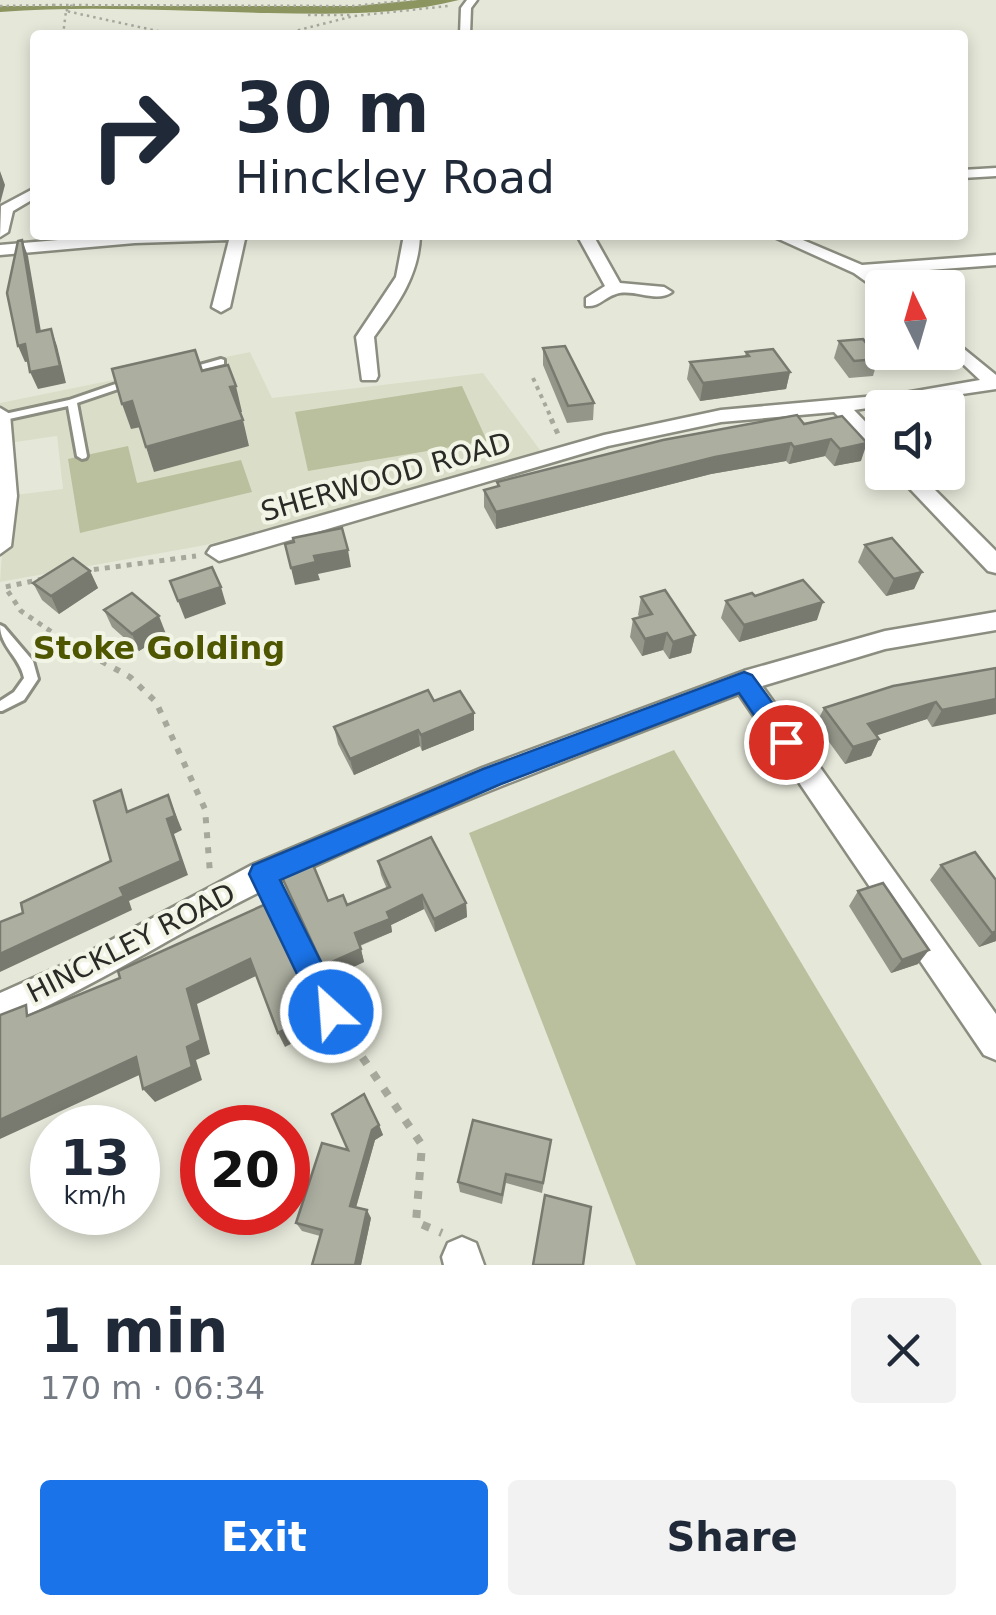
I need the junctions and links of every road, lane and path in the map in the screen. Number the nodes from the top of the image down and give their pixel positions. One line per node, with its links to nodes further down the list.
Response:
1 (96, 0): 4 (path)
2 (412, 0): 6 (path)
3 (472, 0): 13 (street)
4 (69, 2): 6 (path); 8 (path, bridge)
5 (453, 3): 9 (path); 9 (path)
6 (53, 5): 7 (path)
7 (0, 6)
8 (66, 11): 10 (path); 11 (path)
9 (354, 16): 12 (path)
10 (64, 30)
11 (153, 30)
12 (299, 30)
13 (466, 30)
14 (30, 194): 15 (street)
15 (3, 208): 16 (street)
16 (0, 232)
17 (112, 240): 22 (street)
18 (239, 240): 29 (street)
19 (412, 240): 33 (street)
20 (588, 240): 26 (street)
21 (790, 240): 24 (street)
22 (0, 250)
23 (996, 260): 24 (street)
24 (860, 270): 25 (street)
25 (865, 274)
26 (614, 288): 27 (street); 28 (street)
27 (664, 292)
28 (592, 302)
29 (220, 309)
30 (965, 357): 36 (street)
31 (221, 362): 32 (lane)
32 (168, 374)
33 (370, 376)
34 (151, 377): 37 (lane)
35 (533, 378): 41 (path)
36 (995, 383): 38 (street, SHERWOOD ROAD)
37 (72, 402): 39 (lane); 42 (lane)
38 (838, 405): 40 (street); 41 (street, SHERWOOD ROAD)
39 (1, 425): 44 (street)
40 (865, 433)
41 (567, 454): 45 (street, SHERWOOD ROAD)
42 (82, 456)
43 (922, 490): 46 (street)
44 (0, 546)
45 (219, 553): 47 (path)
46 (996, 565)
47 (76, 572)
48 (58, 576): 49 (path)
49 (2, 585): 55 (path)
50 (996, 622): 52 (street, HINCKLEY ROAD)
51 (0, 630): 53 (lane)
52 (744, 681): 54 (street, HINCKLEY ROAD); 58 (street)
53 (2, 706)
54 (263, 874): 55 (street, HINCKLEY ROAD); 57 (lane)
55 (213, 902): 56 (street, HINCKLEY ROAD)
56 (0, 1010)
57 (331, 1012): 59 (path)
58 (996, 1042)
59 (463, 1261)

